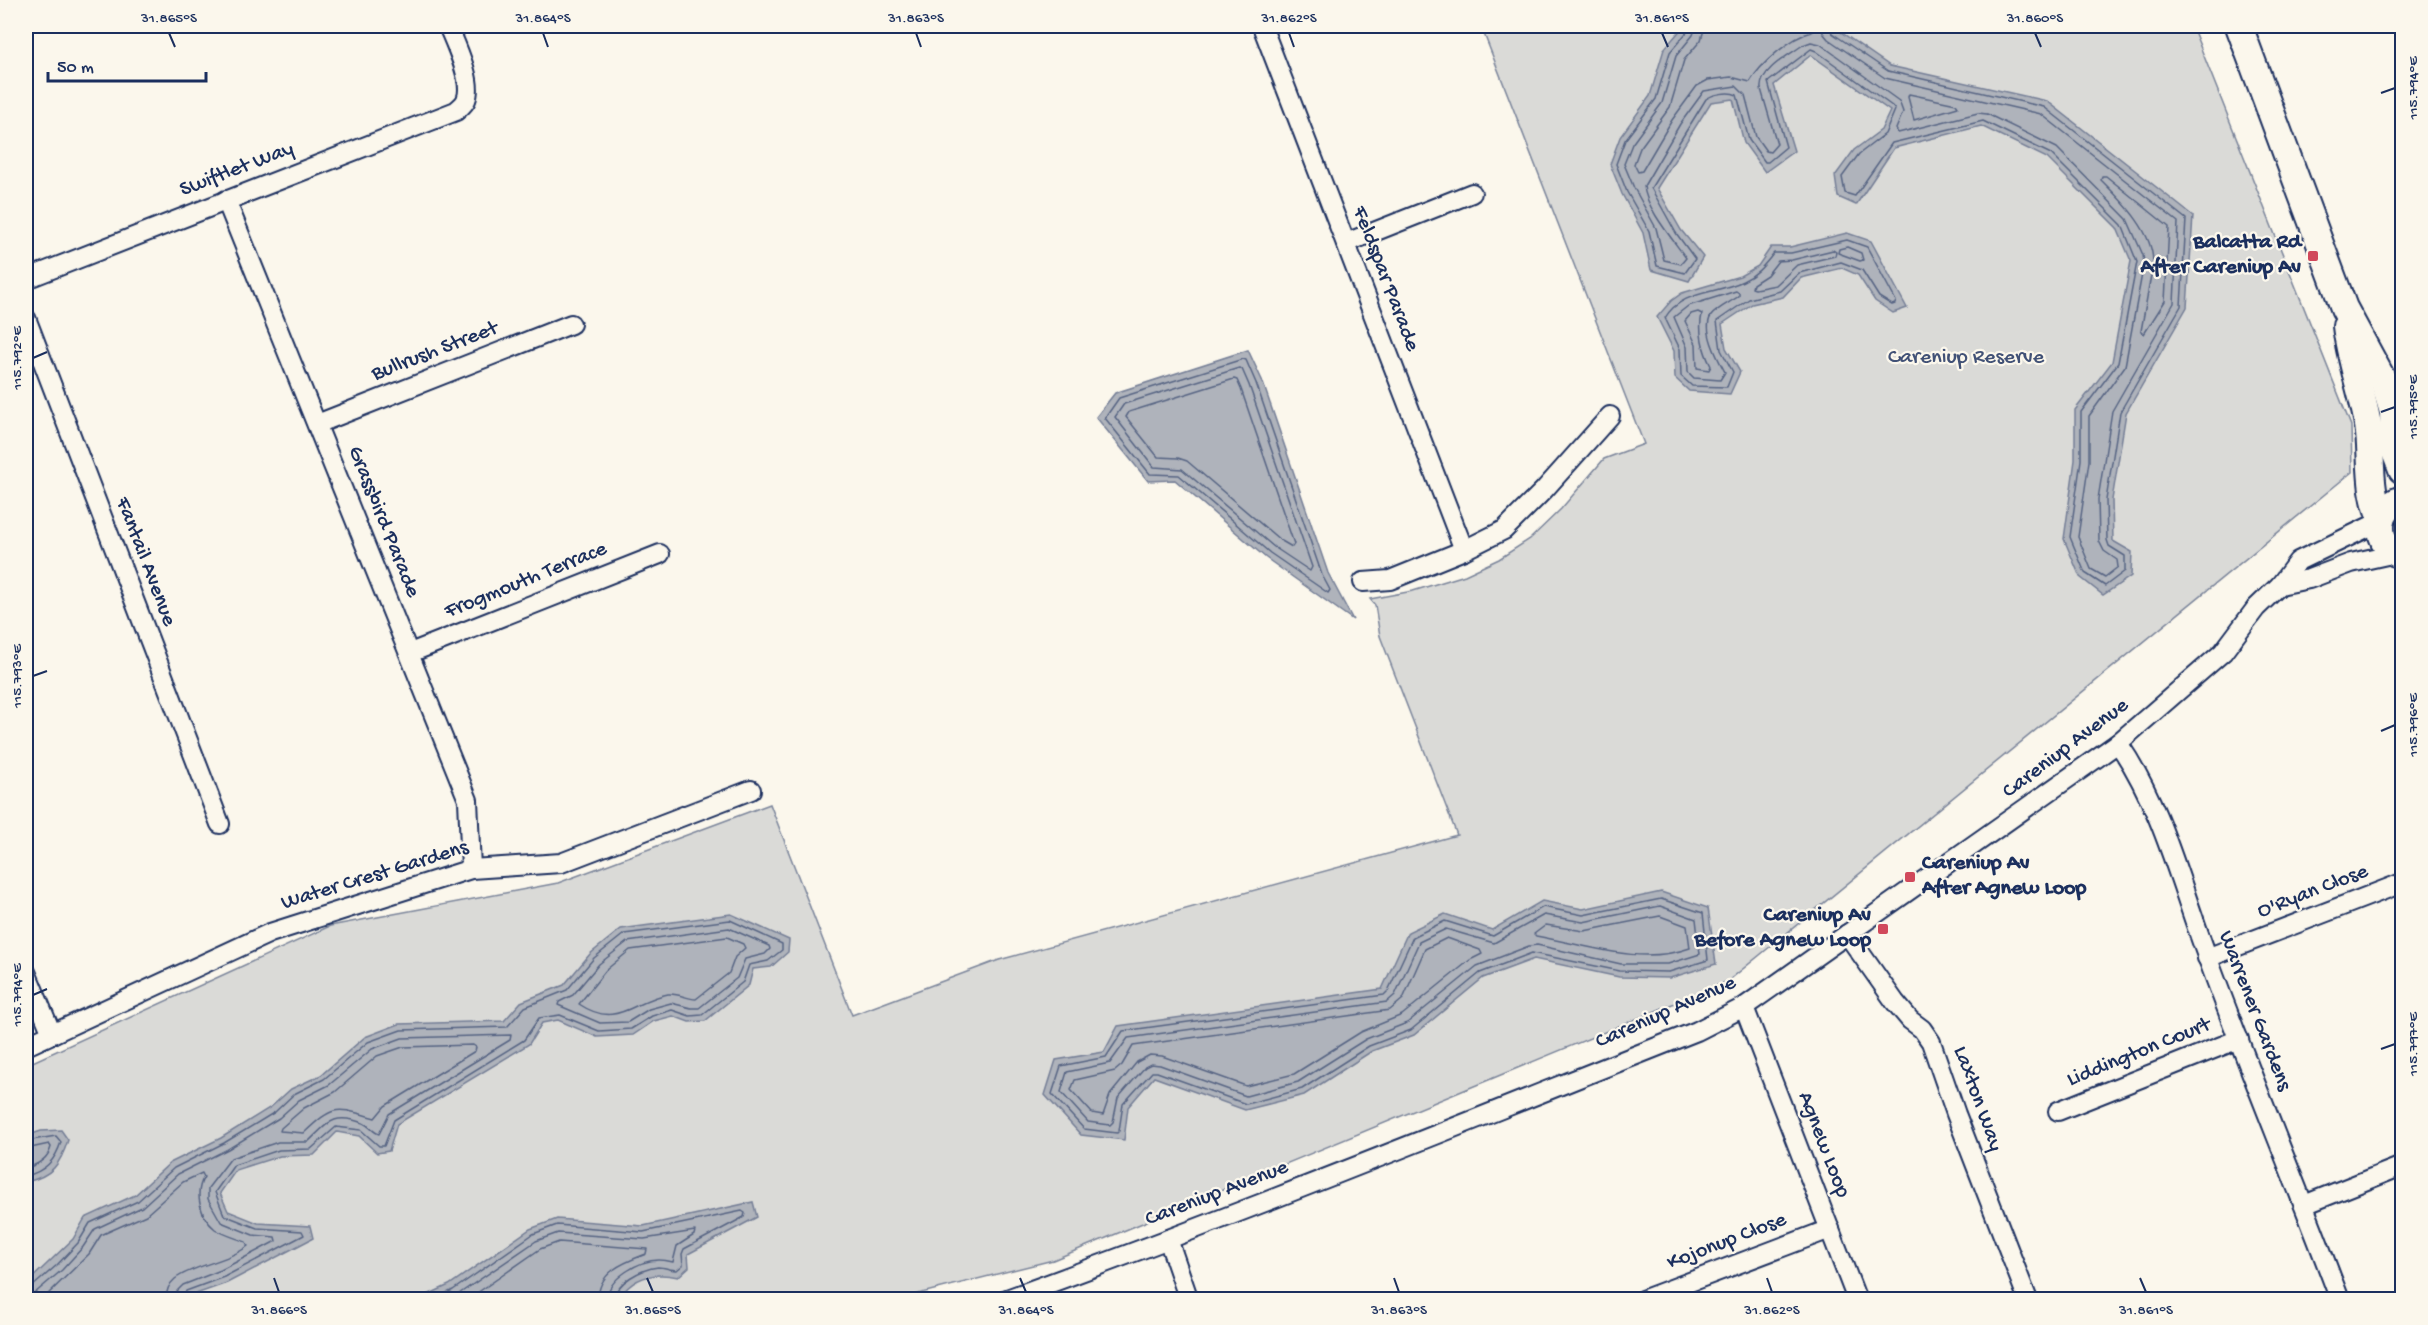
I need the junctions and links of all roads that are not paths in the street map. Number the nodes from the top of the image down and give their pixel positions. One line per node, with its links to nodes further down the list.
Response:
1 (448, 26): 5 (street, Swiftlet Way)
2 (1262, 26): 6 (street, Feldspar Parade)
3 (2239, 26): 8 (street)
4 (1472, 194): 6 (street)
5 (226, 200): 7 (street, Swiftlet Way); 12 (street, Grassbird Parade)
6 (1346, 243): 16 (street, Feldspar Parade)
7 (26, 279)
8 (2344, 308): 13 (street); 15 (street)
9 (26, 318): 24 (street, Fantail Avenue)
10 (571, 324): 12 (street, Bullrush Street)
11 (1610, 416): 16 (street)
12 (317, 424): 21 (street, Grassbird Parade)
13 (2403, 470)
14 (2403, 499): 15 (street)
15 (2381, 520): 18 (street); 20 (street, Careniup Avenue)
16 (1464, 550): 19 (street)
17 (660, 554): 21 (street, Frogmouth Terrace)
18 (2399, 555): 20 (street)
19 (1363, 582)
20 (2280, 585): 22 (street, Careniup Avenue)
21 (410, 653): 25 (street, Grassbird Parade)
22 (2118, 743): 27 (street, Careniup Avenue); 28 (street, Warrener Gardens)
23 (751, 790): 25 (street, Water Crest Gardens)
24 (219, 824)
25 (471, 869): 31 (street, Water Crest Gardens)
26 (2403, 883): 28 (street, O'Ryan Close)
27 (1848, 934): 30 (street, Careniup Avenue); 43 (street, Laxton Way)
28 (2207, 958): 32 (street, Warrener Gardens)
29 (26, 972): 31 (street)
30 (1744, 1007): 37 (street, Agnew Loop); 38 (street, Careniup Avenue)
31 (52, 1034): 33 (street, Water Crest Gardens)
32 (2239, 1039): 34 (street, Liddington Court); 36 (street, Warrener Gardens)
33 (26, 1046)
34 (2058, 1111)
35 (2403, 1166): 36 (street)
36 (2304, 1205): 44 (street, Warrener Gardens)
37 (1830, 1229): 41 (street, Kojonup Close); 42 (street, Agnew Loop)
38 (1168, 1239): 39 (street, Careniup Avenue); 40 (street)
39 (1005, 1299)
40 (1189, 1299)
41 (1642, 1299)
42 (1857, 1299)
43 (2028, 1299)
44 (2340, 1299)

